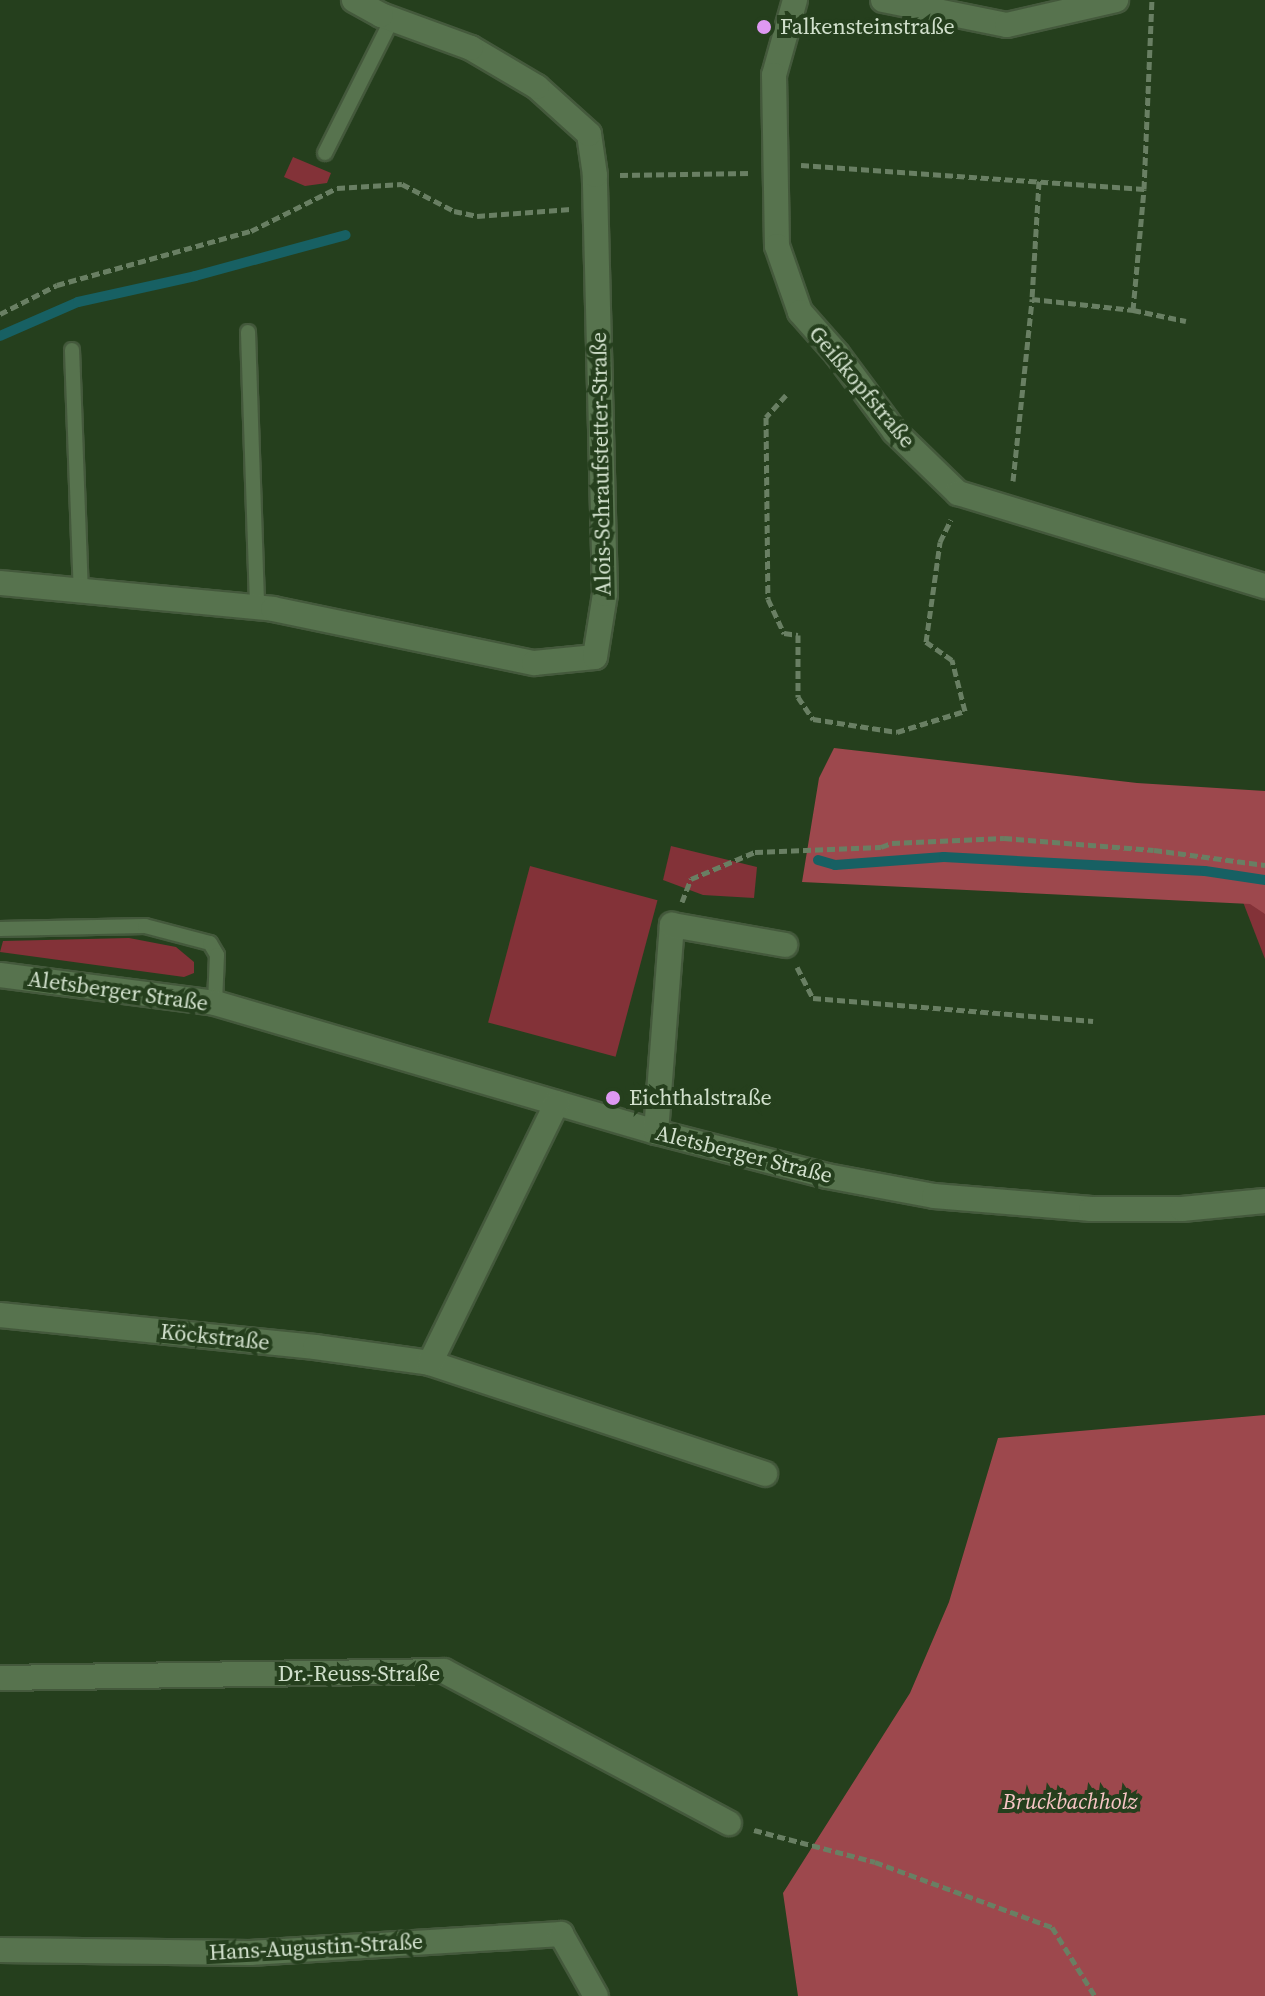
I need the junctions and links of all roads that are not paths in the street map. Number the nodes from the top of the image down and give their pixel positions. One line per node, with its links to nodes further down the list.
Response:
1 (354, 0): 5 (street, Alois-Schraufstetter-Straße)
2 (795, 0): 10 (street, Geißkopfstraße)
3 (883, 0): 4 (street)
4 (1116, 0)
5 (392, 19): 6 (lane); 12 (street, Alois-Schraufstetter-Straße)
6 (325, 153)
7 (248, 332): 12 (lane)
8 (72, 350): 11 (lane)
9 (0, 583): 11 (street, Alois-Schraufstetter-Straße)
10 (1265, 586)
11 (81, 591): 12 (street, Alois-Schraufstetter-Straße)
12 (257, 608)
13 (0, 929): 16 (lane)
14 (785, 945): 18 (street)
15 (0, 975): 16 (street, Aletsberger Straße)
16 (215, 1003): 17 (street, Aletsberger Straße)
17 (557, 1103): 18 (street, Aletsberger Straße); 21 (street)
18 (656, 1132): 19 (street, Aletsberger Straße)
19 (1265, 1201)
20 (0, 1315): 21 (street, Köckstraße)
21 (430, 1363): 22 (street, Köckstraße)
22 (765, 1474)
23 (0, 1678): 24 (street, Dr.-Reuss-Straße)
24 (729, 1823)
25 (0, 1950): 26 (street, Hans-Augustin-Straße)
26 (596, 1996)

